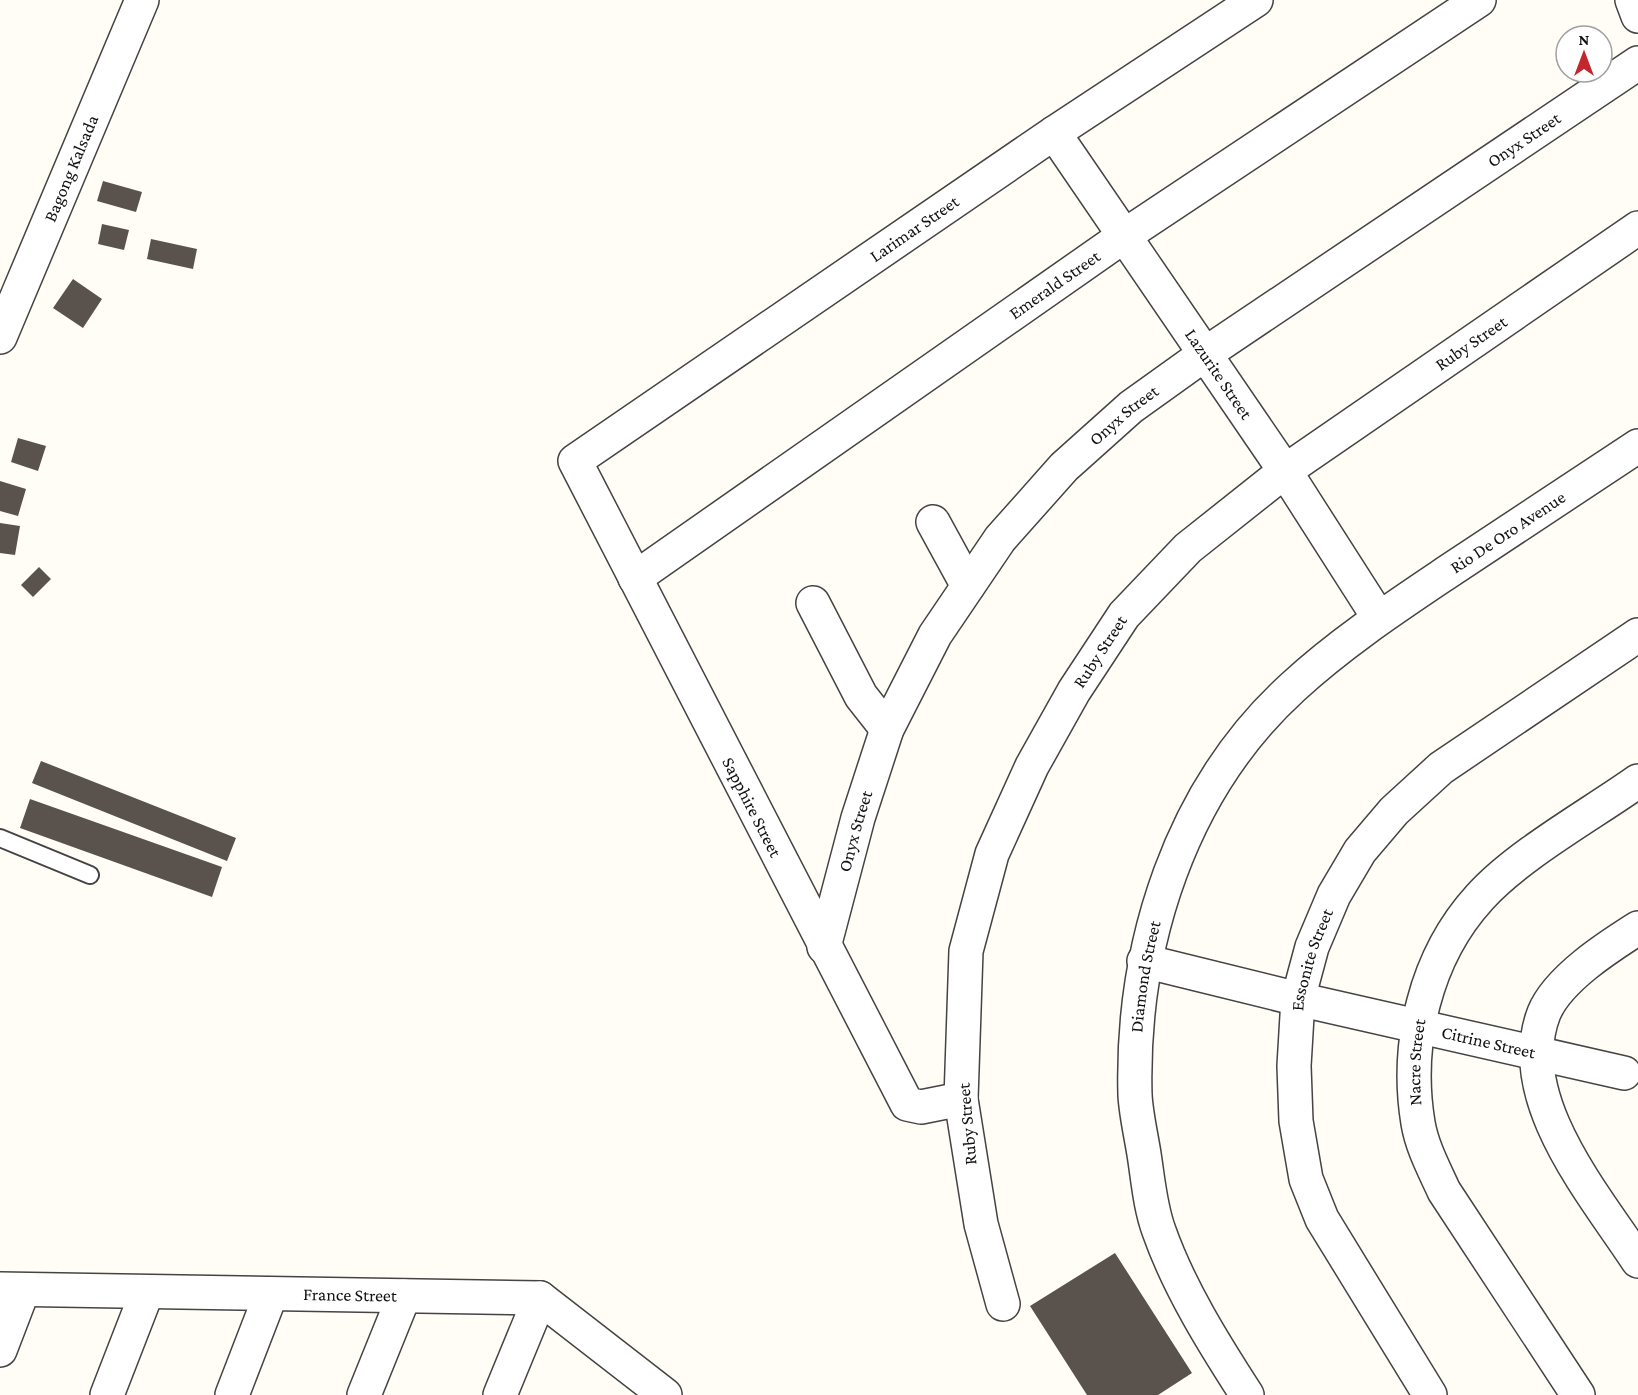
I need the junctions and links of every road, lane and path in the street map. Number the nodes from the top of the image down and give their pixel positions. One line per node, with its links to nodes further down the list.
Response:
1 (142, 0): 10 (street, Bagong Kalsada)
2 (1256, 0): 7 (street, Larimar Street)
3 (1479, 0): 9 (street, Emerald Street)
4 (1632, 0): 5 (street)
5 (1638, 16)
6 (1638, 63): 11 (street, Onyx Street)
7 (1054, 133): 9 (street, Lazurite Street); 13 (street, Larimar Street)
8 (1638, 228): 14 (street, Ruby Street)
9 (1124, 236): 11 (street, Lazurite Street); 16 (street, Emerald Street)
10 (0, 337)
11 (1205, 354): 14 (street, Lazurite Street); 17 (street, Onyx Street)
12 (1638, 446): 19 (street, Rio De Oro Avenue)
13 (575, 461): 16 (street, Sapphire Street)
14 (1285, 471): 19 (street, Lazurite Street); 32 (street, Ruby Street)
15 (933, 522): 17 (street)
16 (635, 578): 26 (street, Sapphire Street)
17 (968, 586): 21 (street, Onyx Street)
18 (813, 603): 21 (street)
19 (1379, 618): 27 (street, Diamond Street)
20 (1638, 635): 28 (street, Essonite Street)
21 (887, 729): 26 (street, Onyx Street)
22 (1638, 781): 29 (street, Nacre Street)
23 (0, 838): 24 (lane)
24 (90, 875)
25 (1638, 928): 30 (street)
26 (824, 947): 32 (street, Sapphire Street)
27 (1144, 961): 28 (street, Citrine Street); 46 (street, Diamond Street)
28 (1298, 999): 29 (street, Citrine Street); 47 (street, Essonite Street)
29 (1418, 1026): 30 (street, Citrine Street); 48 (street, Nacre Street)
30 (1537, 1054): 31 (street, Citrine Street); 33 (street)
31 (1624, 1074)
32 (961, 1099): 39 (street, Ruby Street)
33 (1638, 1261)
34 (12, 1289): 35 (street, France Street); 40 (street)
35 (147, 1292): 36 (street, France Street); 41 (street)
36 (271, 1294): 37 (street, France Street); 42 (street)
37 (404, 1296): 38 (street, France Street); 43 (street)
38 (540, 1298): 44 (street); 45 (street)
39 (1002, 1304)
40 (0, 1350)
41 (107, 1395)
42 (232, 1395)
43 (364, 1395)
44 (500, 1395)
45 (665, 1395)
46 (1246, 1395)
47 (1430, 1395)
48 (1578, 1395)

